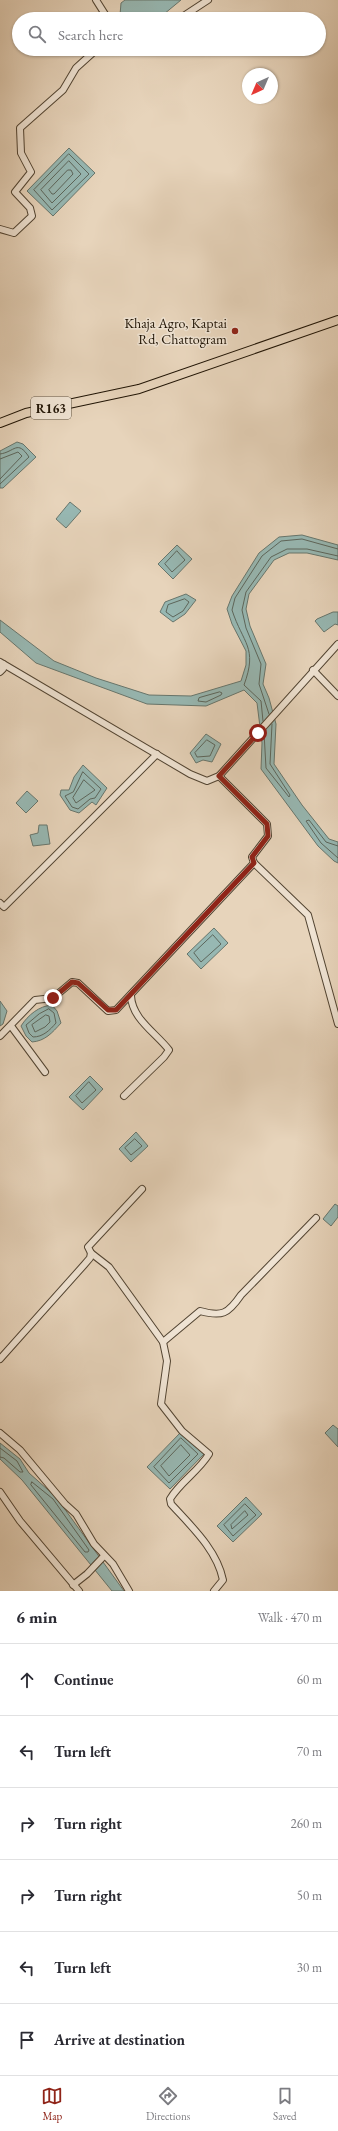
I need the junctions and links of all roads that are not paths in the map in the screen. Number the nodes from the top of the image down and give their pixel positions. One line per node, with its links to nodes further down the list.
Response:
1 (96, 0): 3 (street)
2 (208, 0): 4 (street)
3 (104, 12)
4 (190, 12)
5 (89, 56): 6 (street)
6 (0, 229)
7 (338, 320): 8 (main road, R163)
8 (0, 423)
9 (338, 644): 11 (street)
10 (1, 663): 12 (street); 14 (street)
11 (313, 670): 13 (street); 15 (street)
12 (0, 672)
13 (338, 696)
14 (157, 754): 15 (street); 17 (street)
15 (219, 776): 16 (street)
16 (254, 863): 18 (street); 19 (street)
17 (0, 903)
18 (131, 996): 20 (street); 23 (street)
19 (338, 1024)
20 (11, 1026): 21 (street); 22 (street)
21 (0, 1036)
22 (46, 1072)
23 (124, 1096)
24 (142, 1189): 26 (street)
25 (316, 1218): 27 (street)
26 (92, 1253): 27 (street); 28 (street)
27 (163, 1342): 35 (street)
28 (0, 1359)
29 (0, 1433): 31 (street)
30 (0, 1492): 32 (street)
31 (103, 1556): 32 (street); 34 (street)
32 (73, 1585): 33 (street)
33 (79, 1591)
34 (129, 1591)
35 (214, 1591)

